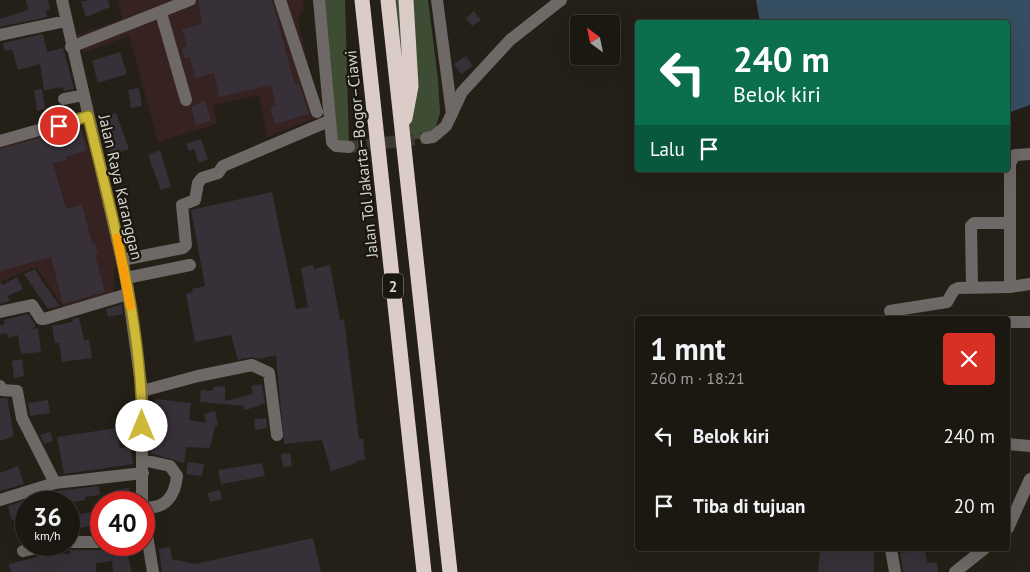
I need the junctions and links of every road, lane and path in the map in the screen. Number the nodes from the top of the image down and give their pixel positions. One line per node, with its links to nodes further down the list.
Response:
1 (62, 0): 11 (street, Jalan Raya Karanggan)
2 (190, 0): 10 (street)
3 (280, 0): 17 (street)
4 (319, 0): 20 (street)
5 (362, 0): 54 (highway, Jalan Tol Jakarta–Bogor–Ciawi / 2)
6 (388, 0): 21 (highway, 2)
7 (406, 0): 21 (highway)
8 (437, 0): 18 (street)
9 (561, 0): 18 (street)
10 (161, 13): 13 (street); 16 (street)
11 (66, 21): 12 (street); 13 (street, Jalan Raya Karanggan)
12 (0, 34)
13 (71, 46): 14 (street, Jalan Raya Karanggan)
14 (83, 95): 15 (street); 19 (street, Jalan Raya Karanggan)
15 (64, 99)
16 (186, 100)
17 (317, 112)
18 (452, 114): 22 (street)
19 (88, 116): 23 (street); 27 (street, Jalan Raya Karanggan)
20 (329, 121): 24 (street); 27 (street)
21 (402, 136): 55 (highway, 2)
22 (426, 138)
23 (0, 141)
24 (349, 147)
25 (1030, 154): 26 (street)
26 (1010, 223): 31 (street); 32 (street)
27 (122, 260): 29 (street, Jalan Raya Karanggan)
28 (190, 265): 29 (street)
29 (126, 278): 33 (street, Jalan Raya Karanggan)
30 (1030, 284): 31 (street)
31 (1010, 287): 32 (street)
32 (972, 288): 34 (street)
33 (128, 294): 35 (street); 39 (street, Jalan Raya Karanggan)
34 (890, 311)
35 (0, 312)
36 (1010, 322): 37 (street)
37 (1030, 322)
38 (0, 386): 44 (street)
39 (142, 391): 40 (street); 43 (street, Jalan Raya Karanggan)
40 (277, 436)
41 (1010, 444): 42 (street)
42 (1030, 446)
43 (143, 467): 44 (street); 46 (street, Jalan Raya Karanggan); 48 (street)
44 (55, 483): 47 (street)
45 (1029, 483): 49 (street)
46 (142, 491)
47 (0, 500)
48 (155, 507)
49 (1010, 524)
50 (891, 551): 56 (street)
51 (981, 551): 57 (street)
52 (149, 556): 53 (street)
53 (153, 572)
54 (424, 572)
55 (450, 572)
56 (895, 572)
57 (955, 572)

